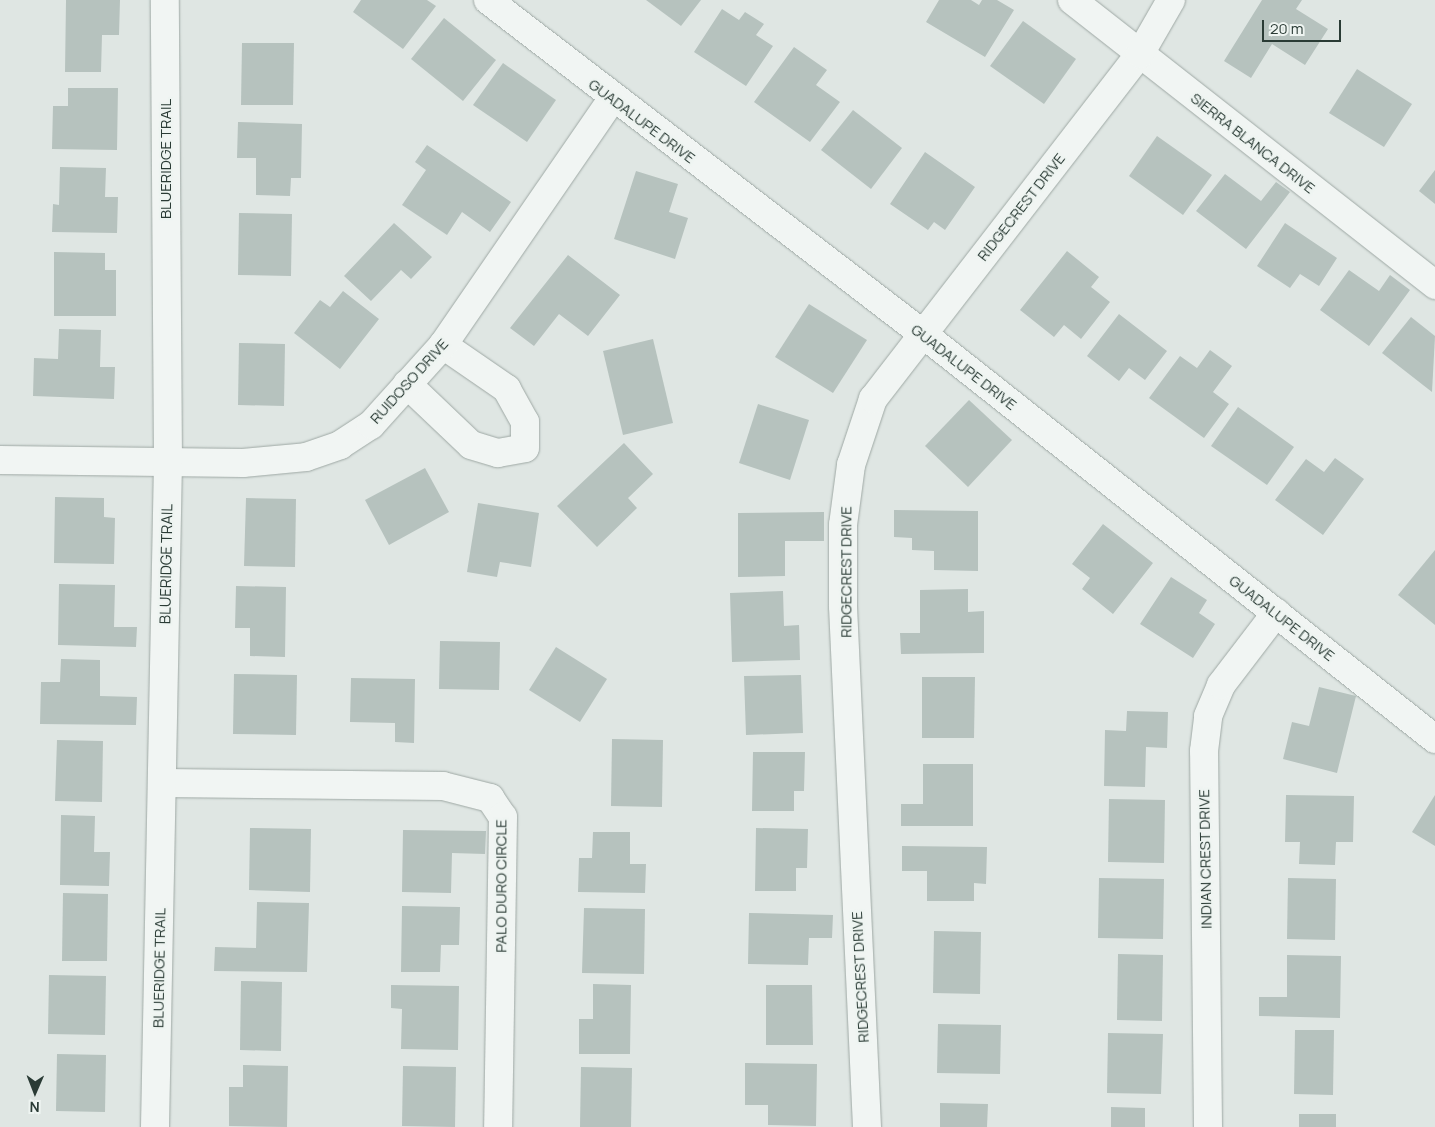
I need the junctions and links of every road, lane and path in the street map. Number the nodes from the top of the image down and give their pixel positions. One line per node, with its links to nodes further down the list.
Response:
1 (165, 0): 12 (street, BLUERIDGE TRAIL)
2 (488, 0): 6 (street, GUADALUPE DRIVE)
3 (1072, 0): 5 (street, SIERRA BLANCA DRIVE)
4 (1171, 0): 5 (street, RIDGECREST DRIVE)
5 (1140, 54): 7 (street, SIERRA BLANCA DRIVE); 8 (street, RIDGECREST DRIVE)
6 (612, 99): 8 (street, GUADALUPE DRIVE); 9 (street, RUIDOSO DRIVE)
7 (1435, 285)
8 (923, 334): 13 (street, GUADALUPE DRIVE); 18 (street, RIDGECREST DRIVE)
9 (443, 345): 10 (street, RUIDOSO DRIVE); 10 (street)
10 (406, 384): 12 (street, RUIDOSO DRIVE)
11 (0, 460): 12 (street, RUIDOSO DRIVE)
12 (168, 461): 15 (street, BLUERIDGE TRAIL)
13 (1276, 613): 14 (street, GUADALUPE DRIVE); 19 (street, INDIAN CREST DRIVE)
14 (1435, 739)
15 (163, 783): 16 (street, BLUERIDGE TRAIL); 17 (street, PALO DURO CIRCLE)
16 (155, 1127)
17 (498, 1127)
18 (867, 1127)
19 (1208, 1127)

